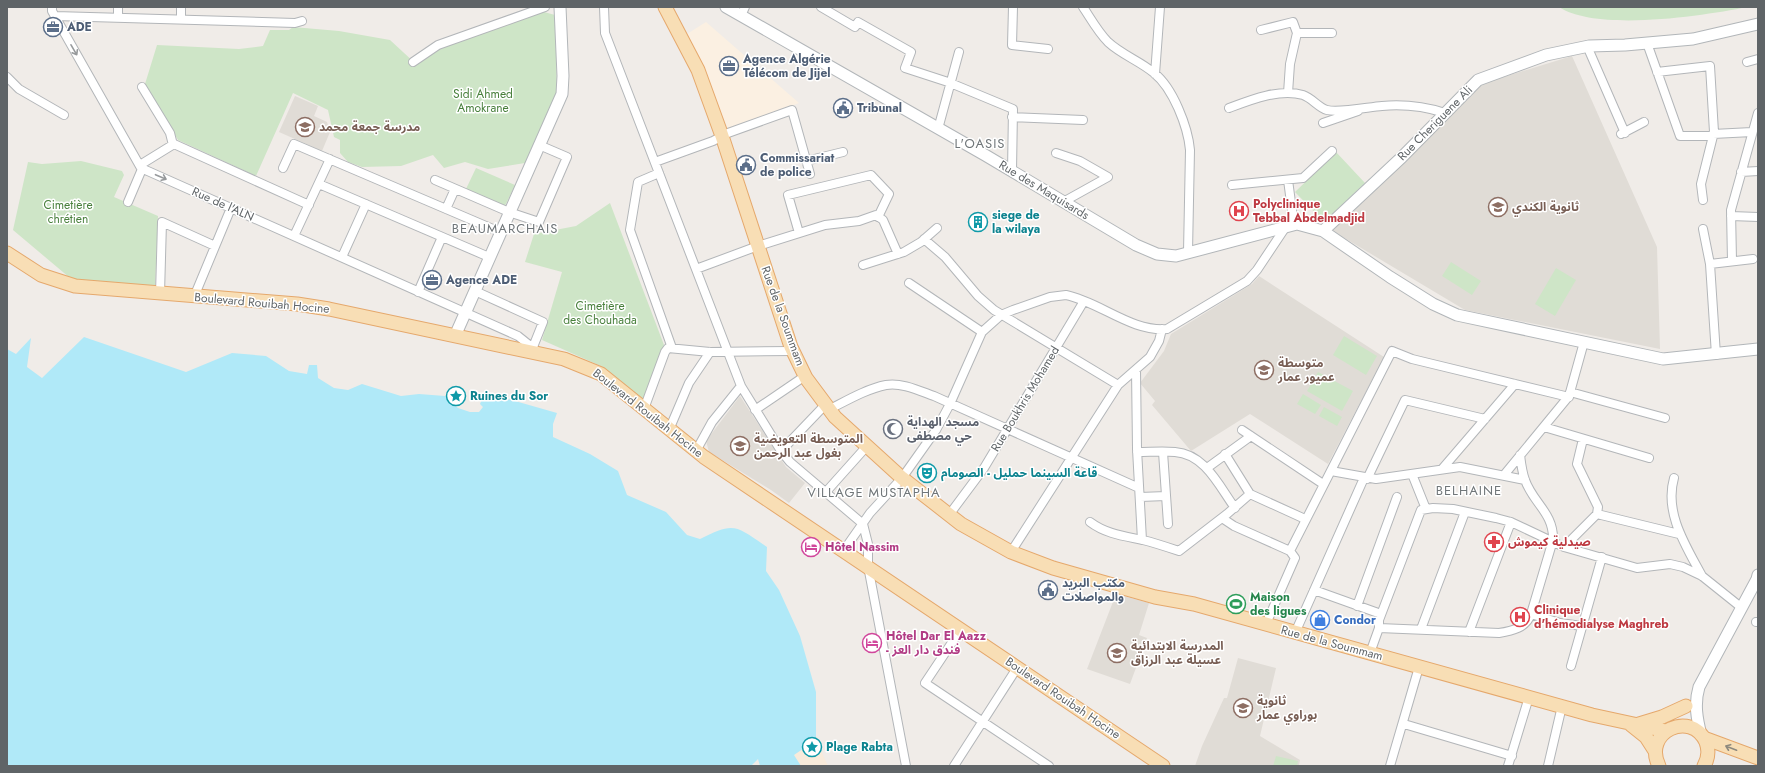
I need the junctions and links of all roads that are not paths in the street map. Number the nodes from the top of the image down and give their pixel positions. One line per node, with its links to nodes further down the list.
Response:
1 (118, 7): 14 (street)
2 (181, 7): 15 (street)
3 (545, 7): 26 (street)
4 (560, 7): 48 (main road)
5 (604, 7): 54 (street)
6 (664, 7): 46 (main road, Rue de la Soummam)
7 (726, 7): 13 (main road, Rue des Maquisards)
8 (821, 7): 31 (street)
9 (1013, 7): 23 (street)
10 (1083, 7): 29 (street)
11 (1160, 7): 29 (street)
12 (52, 10): 14 (street); 55 (street, one-way to 55)
13 (743, 12): 43 (main road, Rue des Maquisards)
14 (118, 17): 15 (street)
15 (181, 19): 16 (street)
16 (302, 20)
17 (1758, 24): 21 (main road, Rue Cheriguene Ali)
18 (1262, 30): 19 (street)
19 (1297, 33): 20 (street); 33 (street)
20 (1332, 33)
21 (1647, 43): 22 (main road, Rue Cheriguene Ali); 28 (street)
22 (1587, 46): 36 (main road, Rue Cheriguene Ali); 41 (street)
23 (1048, 49)
24 (959, 52): 31 (street)
25 (1758, 59): 27 (street)
26 (413, 62)
27 (1747, 62)
28 (1657, 72): 45 (street); 45 (street)
29 (1155, 74): 90 (street)
30 (7, 77): 38 (street)
31 (951, 84): 39 (street); 43 (street)
32 (142, 87): 47 (street)
33 (1288, 93): 34 (street); 35 (street)
34 (1229, 108)
35 (1365, 109): 36 (street); 42 (street)
36 (1445, 113): 81 (main road, Rue Cheriguene Ali)
37 (1758, 113): 44 (street)
38 (64, 115)
39 (1012, 117): 40 (street); 57 (street)
40 (1082, 120)
41 (1644, 122)
42 (1323, 123)
43 (938, 129): 57 (main road, Rue des Maquisards)
44 (1752, 132): 45 (street); 59 (street)
45 (1713, 135): 67 (street)
46 (722, 136): 53 (street); 54 (street); 88 (main road, Rue de la Soummam)
47 (173, 145): 55 (street); 71 (street)
48 (539, 145): 74 (main road); 74 (street)
49 (1332, 151): 63 (street)
50 (843, 152): 53 (street)
51 (1056, 153): 69 (street)
52 (330, 159): 56 (street); 64 (street); 73 (street)
53 (806, 161): 61 (street)
54 (655, 162): 60 (street)
55 (141, 167): 68 (street); 72 (street, Rue de l'ALN, one-way to 72)
56 (283, 168)
57 (1012, 171): 69 (main road, Rue des Maquisards)
58 (1758, 171): 59 (street)
59 (1741, 172): 75 (street)
60 (659, 173): 98 (street); 111 (street)
61 (810, 174)
62 (435, 180): 66 (street)
63 (1288, 180): 65 (street); 78 (street)
64 (319, 184): 70 (street); 71 (street)
65 (1232, 185)
66 (455, 189): 73 (street); 74 (street)
67 (1703, 200)
68 (128, 202)
69 (1063, 202): 90 (main road, Rue des Maquisards)
70 (366, 204): 85 (street); 93 (street)
71 (309, 205): 84 (street)
72 (230, 208): 84 (street, Rue de l'ALN); 87 (street)
73 (446, 209): 82 (street)
74 (509, 212): 82 (main road)
75 (1731, 216): 77 (street); 95 (street)
76 (878, 217): 83 (street); 83 (street); 91 (street)
77 (1758, 217)
78 (1290, 226): 81 (main road); 90 (main road, Rue des Maquisards); 107 (street)
79 (937, 228): 86 (street)
80 (1702, 229): 96 (street)
81 (1323, 231): 110 (main road)
82 (500, 232): 92 (main road)
83 (799, 233): 88 (street)
84 (294, 236): 93 (street, Rue de l'ALN)
85 (442, 237): 92 (street); 101 (street)
86 (924, 239): 91 (street); 106 (street)
87 (215, 246): 102 (street); 103 (street)
88 (758, 246): 98 (street); 117 (main road, Rue de la Soummam)
89 (7, 252): 102 (main road, Boulevard Rouibah Hocine)
90 (1188, 252)
91 (898, 254): 97 (street)
92 (490, 257): 100 (main road)
93 (342, 258): 101 (street, Rue de l'ALN)
94 (1753, 259): 95 (street)
95 (1732, 261): 96 (street)
96 (1710, 264): 118 (street)
97 (863, 265)
98 (696, 269): 116 (street)
99 (909, 283): 108 (street)
100 (475, 291): 105 (main road); 114 (street)
101 (418, 292): 105 (street, Rue de l'ALN)
102 (160, 294): 103 (main road, Boulevard Rouibah Hocine)
103 (194, 297): 109 (main road, Boulevard Rouibah Hocine)
104 (1084, 301): 106 (street); 107 (street); 112 (street, Rue Boukhris Mohamed)
105 (465, 313): 109 (main road); 114 (street, Rue de l'ALN)
106 (1001, 315): 108 (street); 112 (street)
107 (1162, 329): 119 (street)
108 (982, 332): 125 (street)
109 (455, 336): 114 (main road, Boulevard Rouibah Hocine)
110 (1584, 342): 118 (main road); 124 (street)
111 (672, 348): 115 (street); 127 (street)
112 (1056, 349): 122 (street); 132 (street, Rue Boukhris Mohamed)
113 (1758, 349): 118 (main road)
114 (536, 350): 127 (main road, Boulevard Rouibah Hocine)
115 (710, 352): 116 (street); 133 (street)
116 (729, 352): 117 (street); 123 (street)
117 (793, 352): 120 (main road, Rue de la Soummam)
118 (1716, 355)
119 (1136, 370): 122 (street); 140 (street)
120 (805, 376): 126 (main road, Rue de la Soummam); 128 (street)
121 (1515, 384): 124 (street); 129 (street); 148 (street)
122 (1118, 385): 144 (street)
123 (741, 386): 128 (street); 138 (street)
124 (1570, 394): 130 (street); 131 (street)
125 (950, 404): 126 (street); 132 (street); 151 (street)
126 (827, 408): 137 (main road, Rue de la Soummam); 139 (street)
127 (644, 409): 133 (main road, Boulevard Rouibah Hocine)
128 (755, 410): 139 (street)
129 (1485, 418): 147 (street); 152 (street)
130 (1665, 418)
131 (1544, 427): 136 (street); 143 (street)
132 (1008, 429): 144 (street); 166 (street, Rue Boukhris Mohamed)
133 (669, 430): 138 (main road, Boulevard Rouibah Hocine)
134 (1242, 430): 135 (street)
135 (1251, 436): 142 (street); 155 (street)
136 (1583, 439): 145 (street); 165 (street)
137 (867, 446): 151 (main road, Rue de la Soummam); 157 (street)
138 (696, 451): 177 (main road, Boulevard Rouibah Hocine)
139 (781, 451): 157 (street)
140 (1138, 452): 141 (street); 156 (street)
141 (1163, 452): 146 (street); 159 (street)
142 (1225, 454): 146 (street); 158 (street)
143 (1520, 455): 150 (street); 154 (street)
144 (1071, 458): 156 (street); 179 (street)
145 (1649, 458)
146 (1207, 468): 162 (street)
147 (1442, 470): 149 (street); 150 (street)
148 (1331, 471): 152 (street); 155 (street)
149 (1412, 474): 152 (street); 163 (street)
150 (1504, 474): 154 (street)
151 (902, 478): 166 (main road, Rue de la Soummam); 171 (street)
152 (1365, 478): 184 (street)
153 (1674, 478): 173 (street)
154 (1525, 480): 175 (street)
155 (1324, 484): 168 (street)
156 (1139, 488): 160 (street)
157 (825, 493): 171 (street)
158 (1250, 494): 162 (street); 168 (street)
159 (1166, 496): 160 (street); 172 (street)
160 (1140, 497): 174 (street)
161 (1397, 497): 185 (street)
162 (1235, 508): 167 (street)
163 (1426, 509): 164 (street); 187 (street)
164 (1465, 512): 170 (street); 193 (street)
165 (1597, 514): 173 (street); 176 (street)
166 (949, 515): 179 (main road, Rue de la Soummam)
167 (1222, 518): 174 (street); 178 (street)
168 (1305, 518): 178 (street)
169 (1090, 522): 174 (street)
170 (1511, 522): 175 (street); 194 (street)
171 (863, 524): 177 (street); 181 (street)
172 (1168, 524)
173 (1679, 534): 183 (street)
174 (1142, 540)
175 (1553, 540): 176 (street); 188 (street)
176 (1564, 546): 180 (street)
177 (844, 550): 181 (main road, Boulevard Rouibah Hocine)
178 (1290, 551): 189 (street)
179 (1011, 552): 189 (main road, Rue de la Soummam)
180 (1602, 557): 183 (street); 190 (street)
181 (868, 566): 192 (main road, Boulevard Rouibah Hocine); 212 (street)
182 (1758, 575): 186 (main road)
183 (1702, 576): 186 (street)
184 (1314, 590): 185 (street); 195 (street)
185 (1357, 606): 187 (street)
186 (1742, 608): 200 (main road)
187 (1381, 614): 191 (street)
188 (1531, 614): 190 (street); 194 (street)
189 (1266, 624): 195 (main road, Rue de la Soummam)
190 (1582, 626): 197 (street)
191 (1379, 628): 193 (street); 196 (street)
192 (961, 629): 199 (main road, Boulevard Rouibah Hocine); 204 (street)
193 (1421, 629): 194 (street)
194 (1469, 632)
195 (1295, 633): 196 (main road, Rue de la Soummam)
196 (1370, 653): 198 (main road, Rue de la Soummam)
197 (1570, 666)
198 (1419, 667): 201 (main road, Rue de la Soummam); 205 (street)
199 (1018, 668): 204 (street); 215 (main road, Boulevard Rouibah Hocine)
200 (1697, 695): 203 (main road); 208 (main road)
201 (1529, 697): 202 (main road, Rue de la Soummam); 210 (street)
202 (1562, 706): 206 (main road, Rue de la Soummam); 218 (street)
203 (1686, 706): 206 (main road); 207 (main road)
204 (983, 722): 213 (street); 214 (street)
205 (1404, 724): 210 (street); 216 (street)
206 (1633, 724): 207 (main road, Rue de la Soummam); 209 (main road)
207 (1668, 730): 208 (main road, Rue de la Soummam); 209 (main road)
208 (1703, 736): 211 (main road, Rue de la Soummam, one-way to 208); 220 (main road)
209 (1655, 751): 219 (main road)
210 (1512, 756): 217 (street)
211 (1758, 758)
212 (906, 766)
213 (954, 766)
214 (1049, 766)
215 (1163, 766)
216 (1390, 766)
217 (1508, 766)
218 (1548, 766)
219 (1659, 766)
220 (1704, 766)

